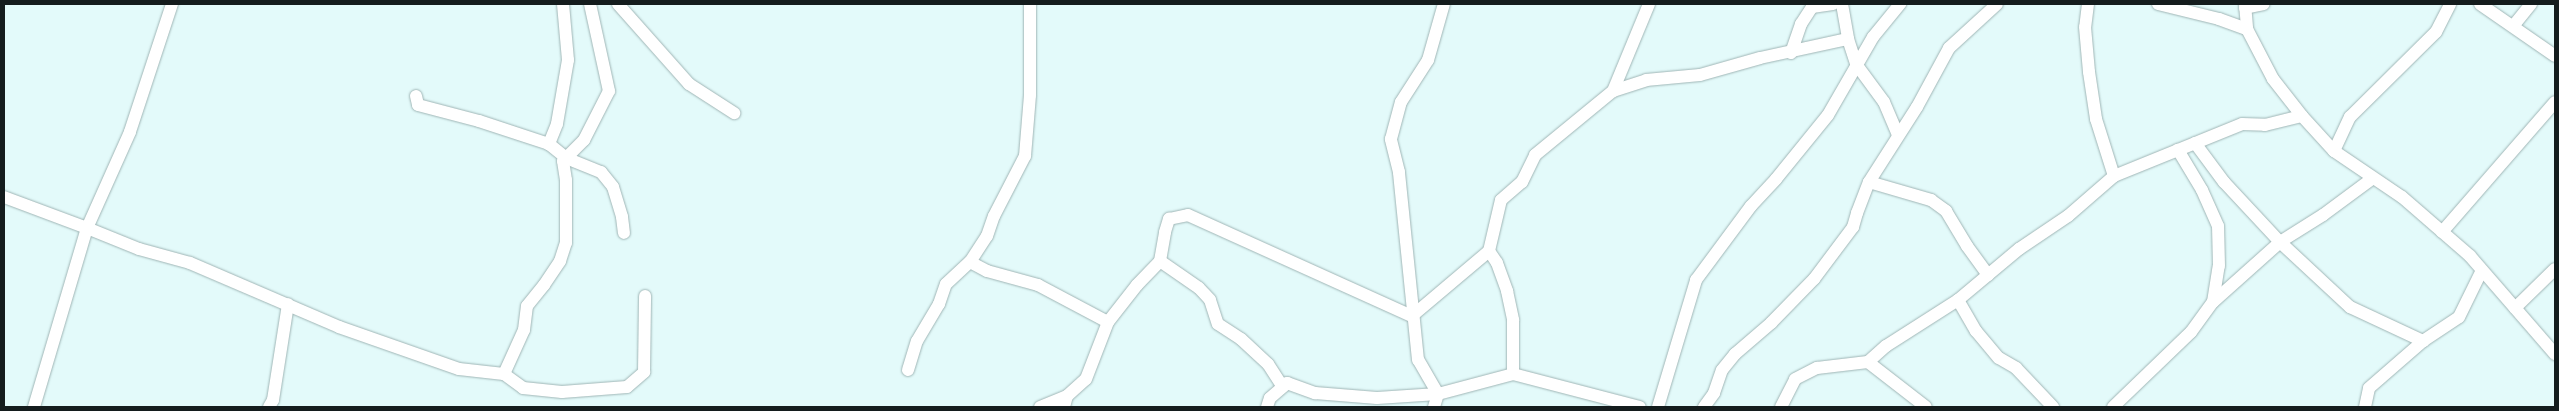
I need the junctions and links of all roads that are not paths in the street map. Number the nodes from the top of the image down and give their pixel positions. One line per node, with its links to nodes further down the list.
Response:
1 (172, 4): 41 (street)
2 (562, 4): 33 (street)
3 (590, 4): 36 (street)
4 (618, 4): 29 (street)
5 (1030, 4): 47 (street)
6 (1444, 4): 56 (street)
7 (1649, 4): 26 (street)
8 (1833, 4): 18 (street)
9 (1842, 4): 22 (street)
10 (1900, 4): 25 (street)
11 (1997, 4): 31 (street)
12 (2088, 4): 37 (street)
13 (2158, 4): 21 (street)
14 (2264, 4): 19 (street)
15 (2450, 4): 35 (street)
16 (2480, 4): 20 (street)
17 (2531, 4): 20 (street)
18 (1810, 5): 23 (street)
19 (2245, 6): 21 (street)
20 (2514, 25): 24 (street)
21 (2247, 29): 30 (street)
22 (1848, 40): 23 (street); 25 (street)
23 (1791, 53): 26 (street)
24 (2555, 56)
25 (1856, 64): 31 (street); 73 (street)
26 (1613, 92): 45 (street)
27 (416, 96): 33 (street)
28 (2555, 102): 42 (street)
29 (734, 113)
30 (2302, 116): 32 (street); 35 (street)
31 (1898, 135): 39 (street)
32 (2195, 143): 34 (street); 44 (street)
33 (549, 144): 36 (street)
34 (2178, 150): 37 (street); 53 (street)
35 (2334, 151): 38 (street)
36 (566, 158): 43 (street); 62 (street)
37 (2114, 176): 50 (street)
38 (2373, 178): 42 (street); 44 (street)
39 (1869, 182): 50 (street); 74 (street)
40 (4, 197): 41 (street)
41 (87, 228): 54 (street); 67 (street)
42 (2442, 232): 49 (street)
43 (624, 233)
44 (2280, 242): 53 (street); 58 (street)
45 (1489, 251): 56 (street); 63 (street)
46 (1160, 261): 56 (street); 57 (street); 64 (street)
47 (970, 262): 57 (street); 61 (street)
48 (2555, 269): 55 (street)
49 (2482, 270): 55 (street); 58 (street)
50 (1988, 274): 52 (street)
51 (645, 296): 62 (street)
52 (1958, 300): 60 (street); 77 (street)
53 (2214, 302): 78 (street)
54 (288, 304): 62 (street); 68 (street)
55 (2514, 308): 59 (street)
56 (1412, 316): 65 (street)
57 (1108, 322): 66 (street)
58 (2423, 341): 79 (street)
59 (2555, 354)
60 (1868, 362): 75 (street); 76 (street)
61 (908, 370)
62 (504, 374)
63 (1513, 374): 65 (street); 72 (street)
64 (1283, 387): 65 (street); 70 (street)
65 (1438, 394): 71 (street)
66 (1065, 402): 69 (street)
67 (34, 407)
68 (269, 407)
69 (1040, 407)
70 (1267, 407)
71 (1434, 407)
72 (1640, 407)
73 (1658, 407)
74 (1704, 407)
75 (1782, 407)
76 (1926, 407)
77 (2053, 407)
78 (2113, 407)
79 (2365, 407)

